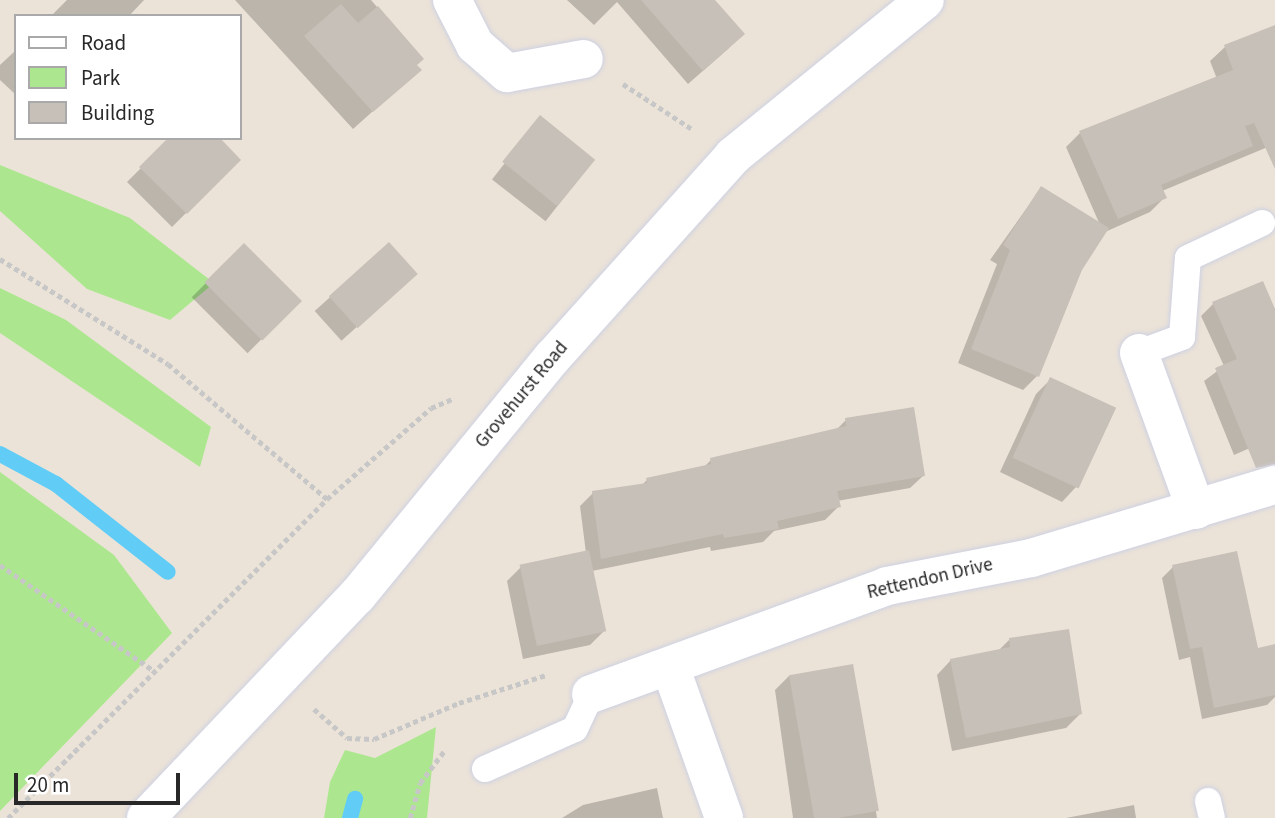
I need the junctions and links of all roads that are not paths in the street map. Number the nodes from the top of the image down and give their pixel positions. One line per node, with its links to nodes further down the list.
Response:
1 (452, 0): 3 (street)
2 (925, 0): 11 (street, Grovehurst Road)
3 (584, 59)
4 (1262, 223): 5 (lane)
5 (1139, 353): 7 (street)
6 (1275, 485): 7 (street, Rettendon Drive)
7 (1196, 510): 8 (street, Rettendon Drive)
8 (670, 666): 9 (street, Rettendon Drive); 12 (street)
9 (591, 694): 10 (lane)
10 (485, 769)
11 (146, 818)
12 (724, 818)

